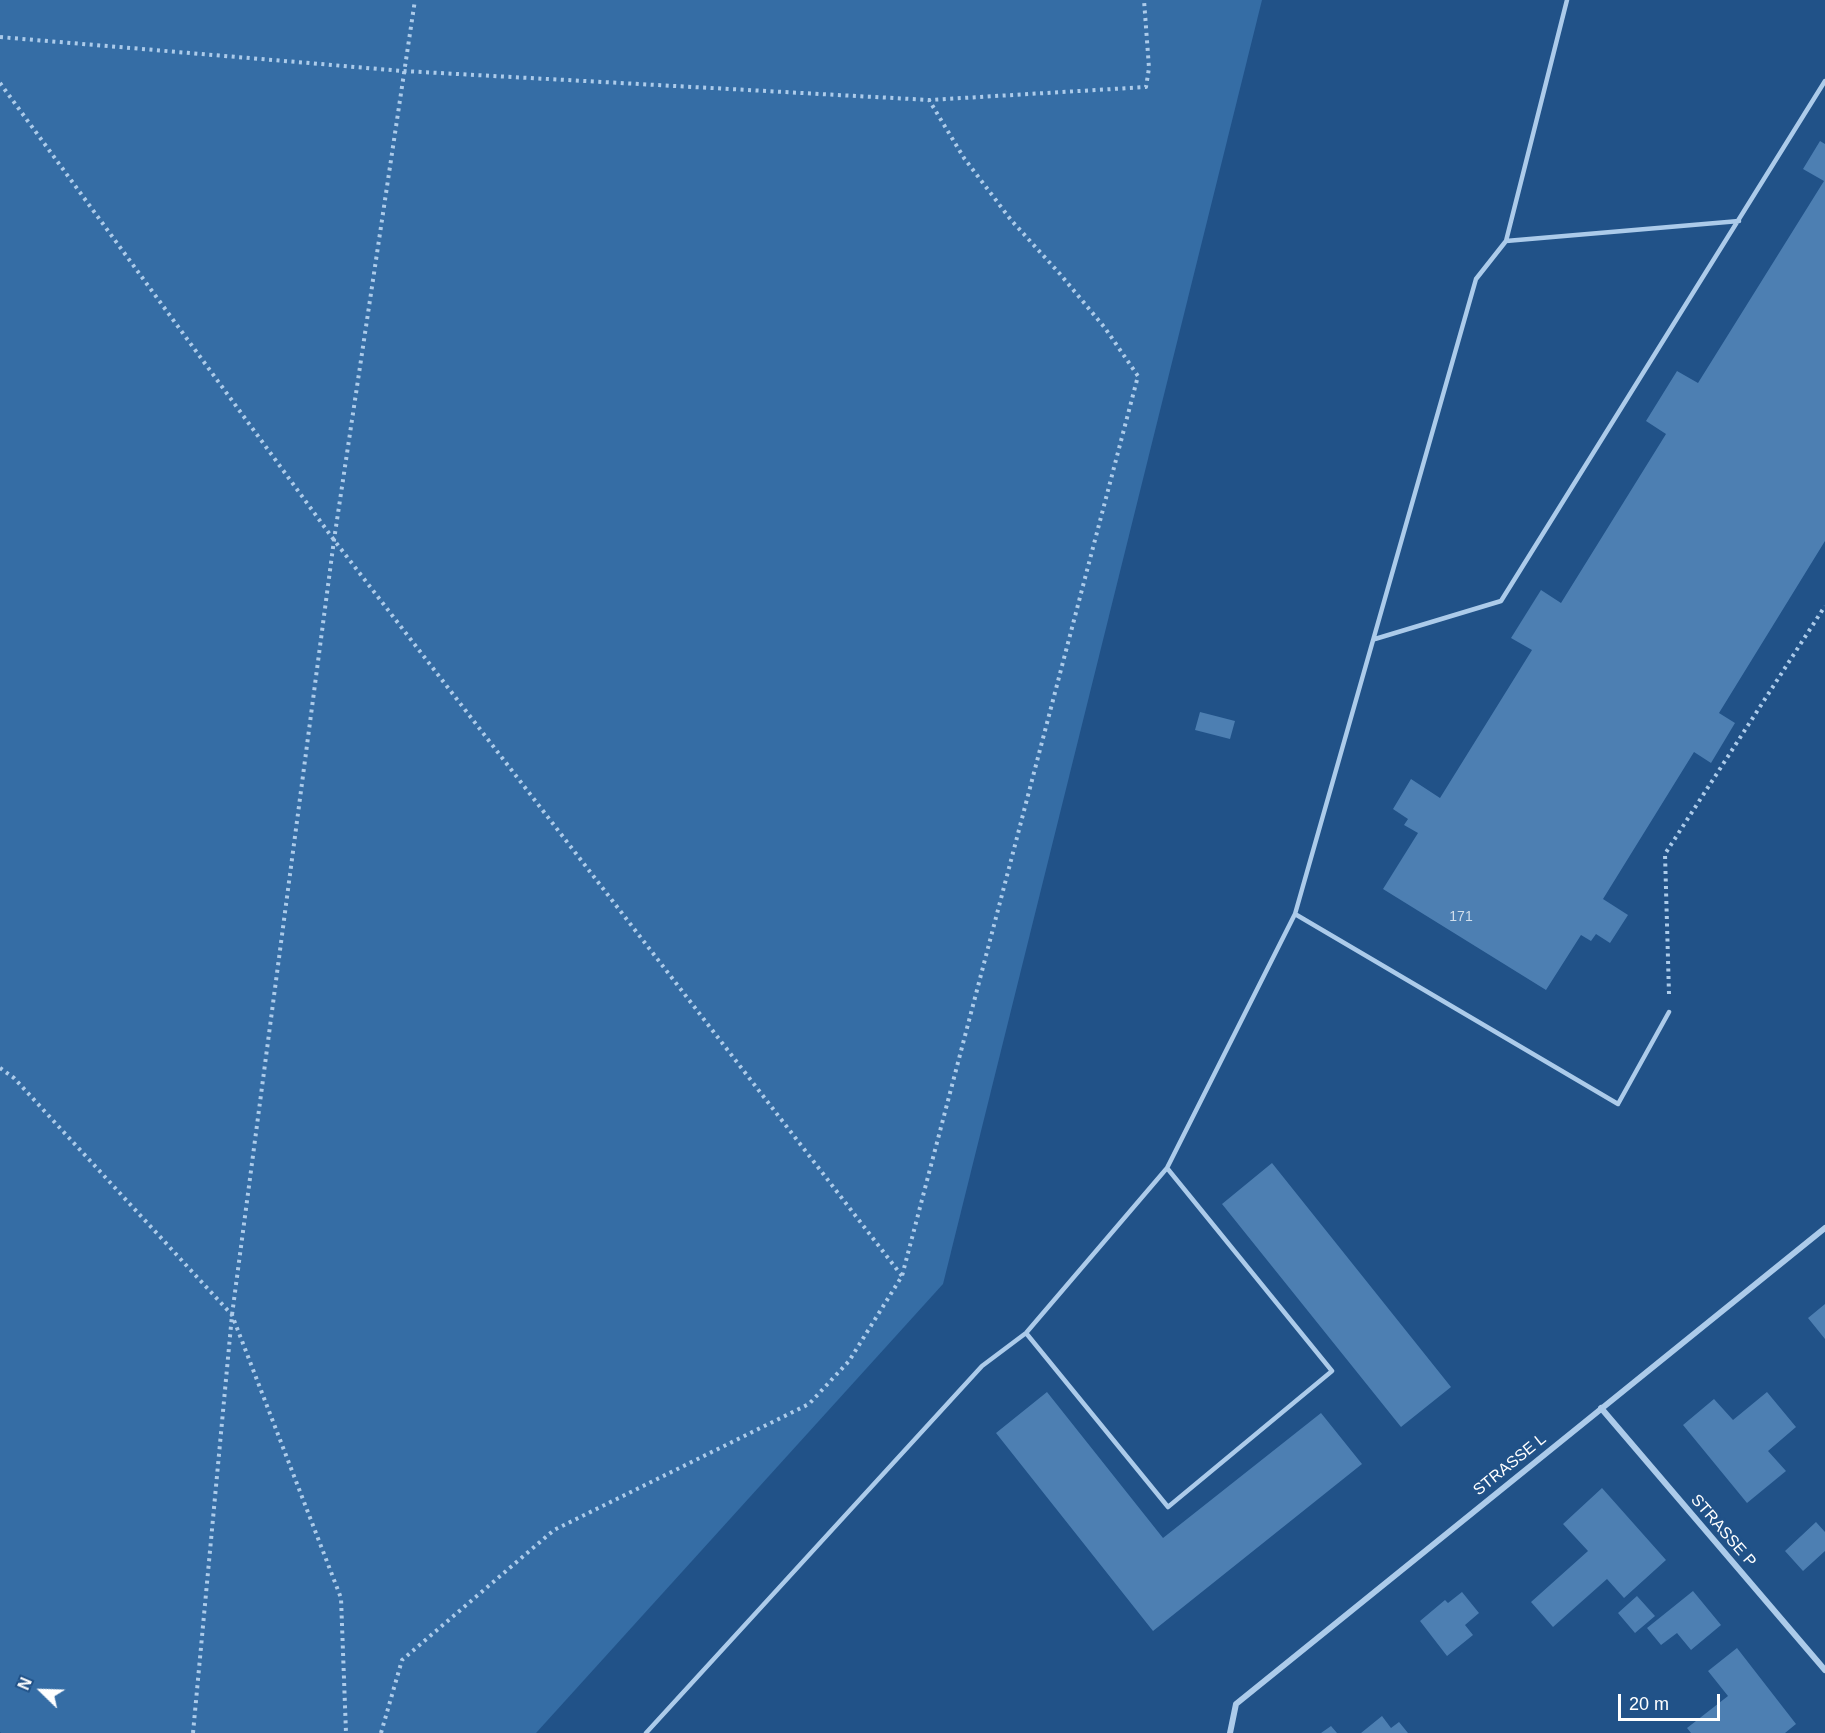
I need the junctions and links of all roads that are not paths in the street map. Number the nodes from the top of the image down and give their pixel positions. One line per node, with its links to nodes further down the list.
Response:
1 (1567, 0): 4 (lane)
2 (1825, 81): 3 (lane)
3 (1739, 221): 4 (lane); 5 (lane)
4 (1506, 241): 5 (lane)
5 (1375, 639): 6 (lane)
6 (1296, 914): 7 (lane); 8 (lane)
7 (1669, 1012)
8 (1167, 1168): 10 (lane); 10 (lane)
9 (1825, 1228): 11 (street, STRASSE L)
10 (1026, 1333): 13 (lane)
11 (1601, 1408): 12 (street, STRASSE P); 14 (street, STRASSE L)
12 (1825, 1670)
13 (646, 1733)
14 (1230, 1733)

